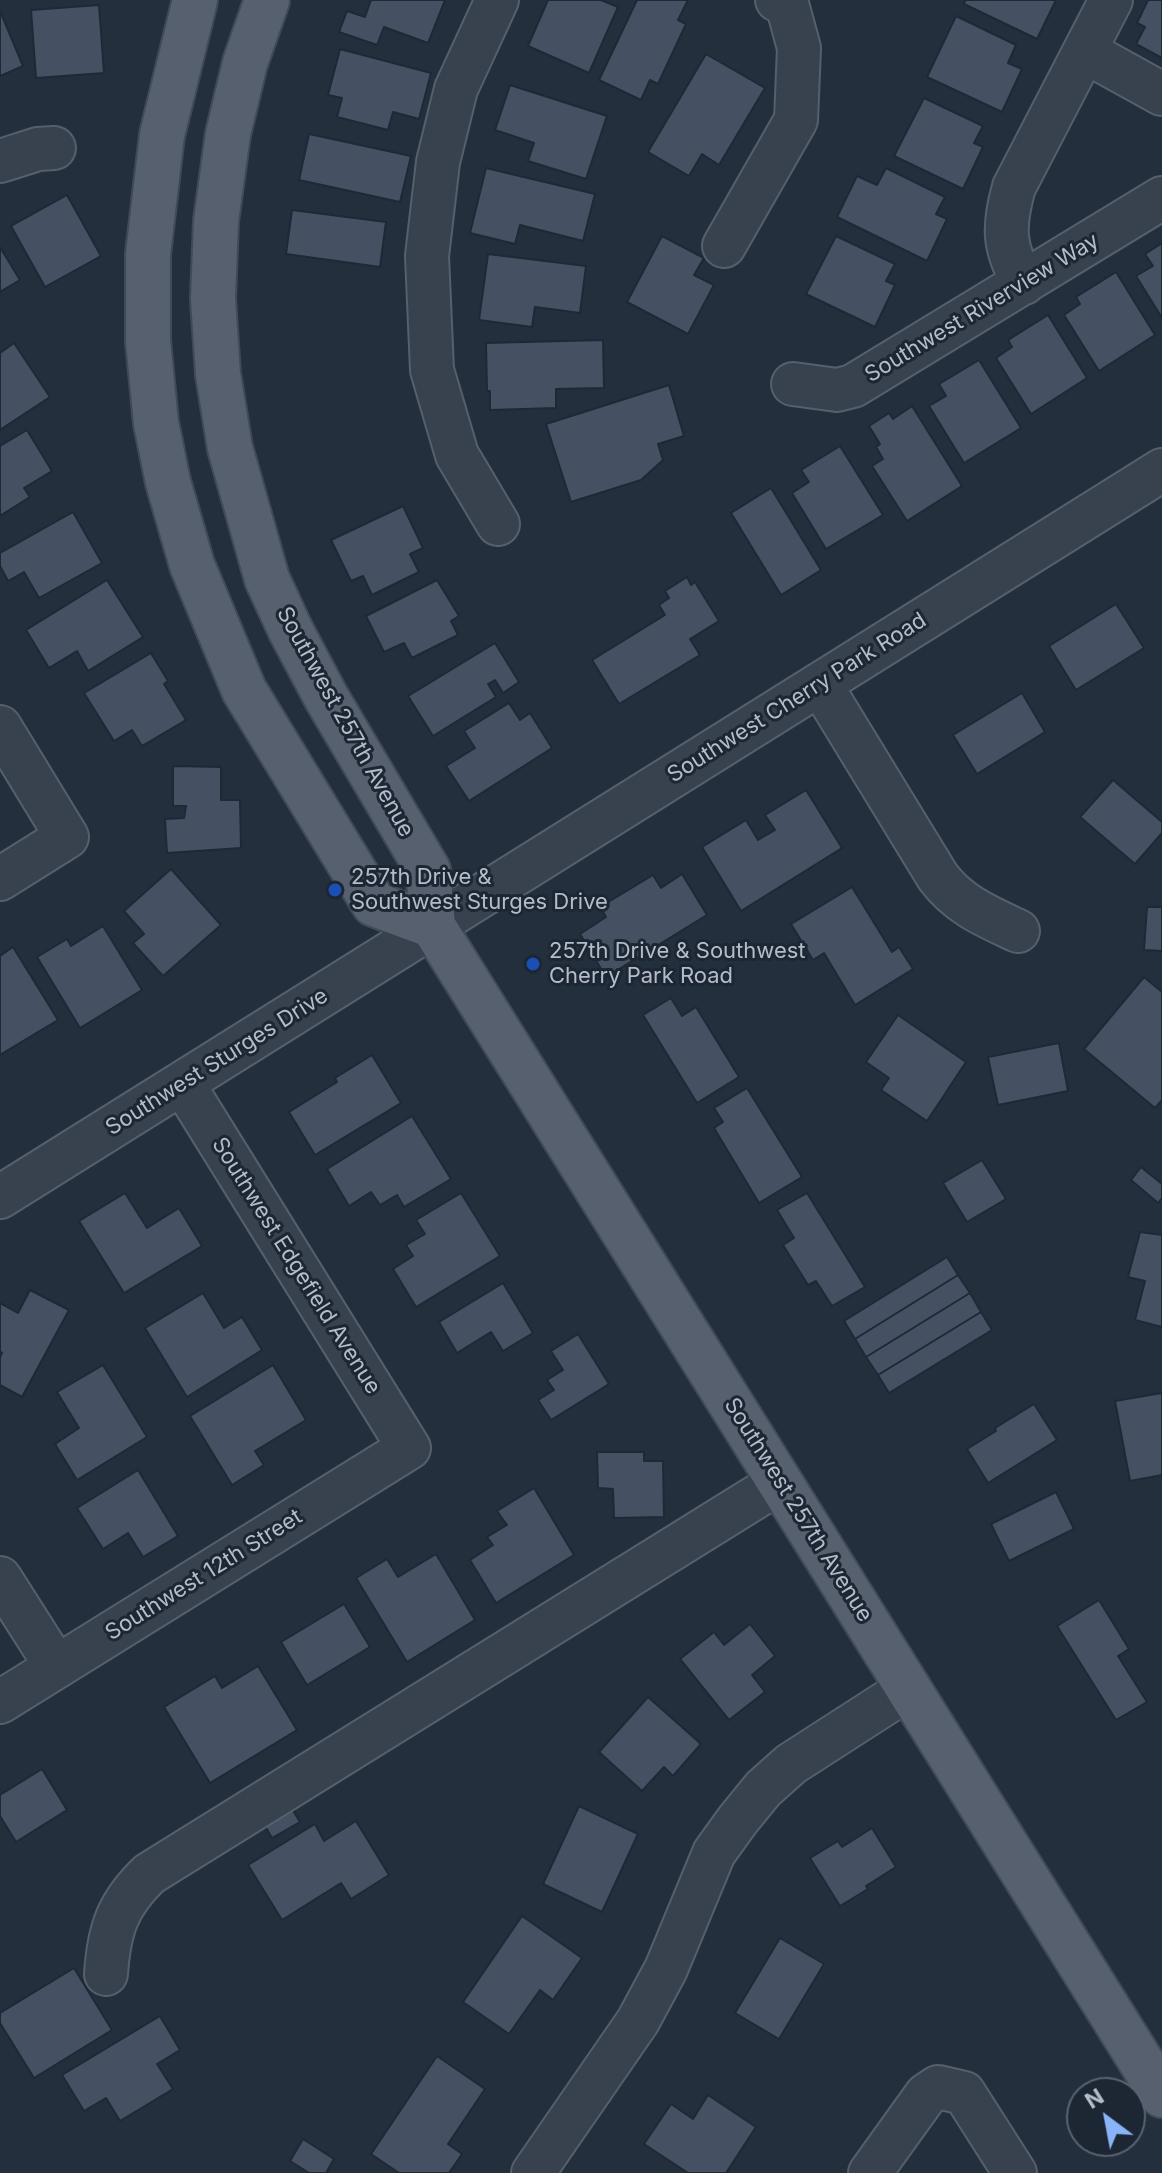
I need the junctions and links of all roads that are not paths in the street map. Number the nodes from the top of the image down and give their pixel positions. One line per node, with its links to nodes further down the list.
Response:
1 (195, 0): 19 (main road)
2 (267, 0): 19 (main road, Southwest 257th Avenue)
3 (497, 0): 15 (street)
4 (1111, 0): 6 (street)
5 (782, 2): 11 (street)
6 (1086, 52): 7 (street); 12 (street)
7 (1162, 94)
8 (54, 148): 9 (street)
9 (0, 161)
10 (1162, 198): 12 (street, Southwest Riverview Way)
11 (724, 246)
12 (1024, 283): 13 (street, Southwest Riverview Way)
13 (793, 384)
14 (1162, 470): 16 (street, Southwest Cherry Park Road)
15 (498, 524)
16 (820, 684): 19 (street, Southwest Cherry Park Road); 20 (street)
17 (0, 727): 18 (street)
18 (0, 879)
19 (433, 926): 21 (street, Southwest Sturges Drive); 24 (main road, Southwest 257th Avenue)
20 (1018, 931)
21 (183, 1084): 22 (street, Southwest Sturges Drive); 23 (street, Southwest Edgefield Avenue)
22 (0, 1197)
23 (409, 1448): 26 (street, Southwest 12th Street)
24 (780, 1482): 27 (main road, Southwest 257th Avenue); 29 (street)
25 (0, 1578): 26 (street)
26 (56, 1666): 28 (street, Southwest 12th Street)
27 (909, 1688): 30 (main road, Southwest 257th Avenue); 31 (street)
28 (0, 1702)
29 (106, 1974)
30 (1162, 2095)
31 (533, 2173)
32 (870, 2173): 33 (street)
33 (1015, 2173)

